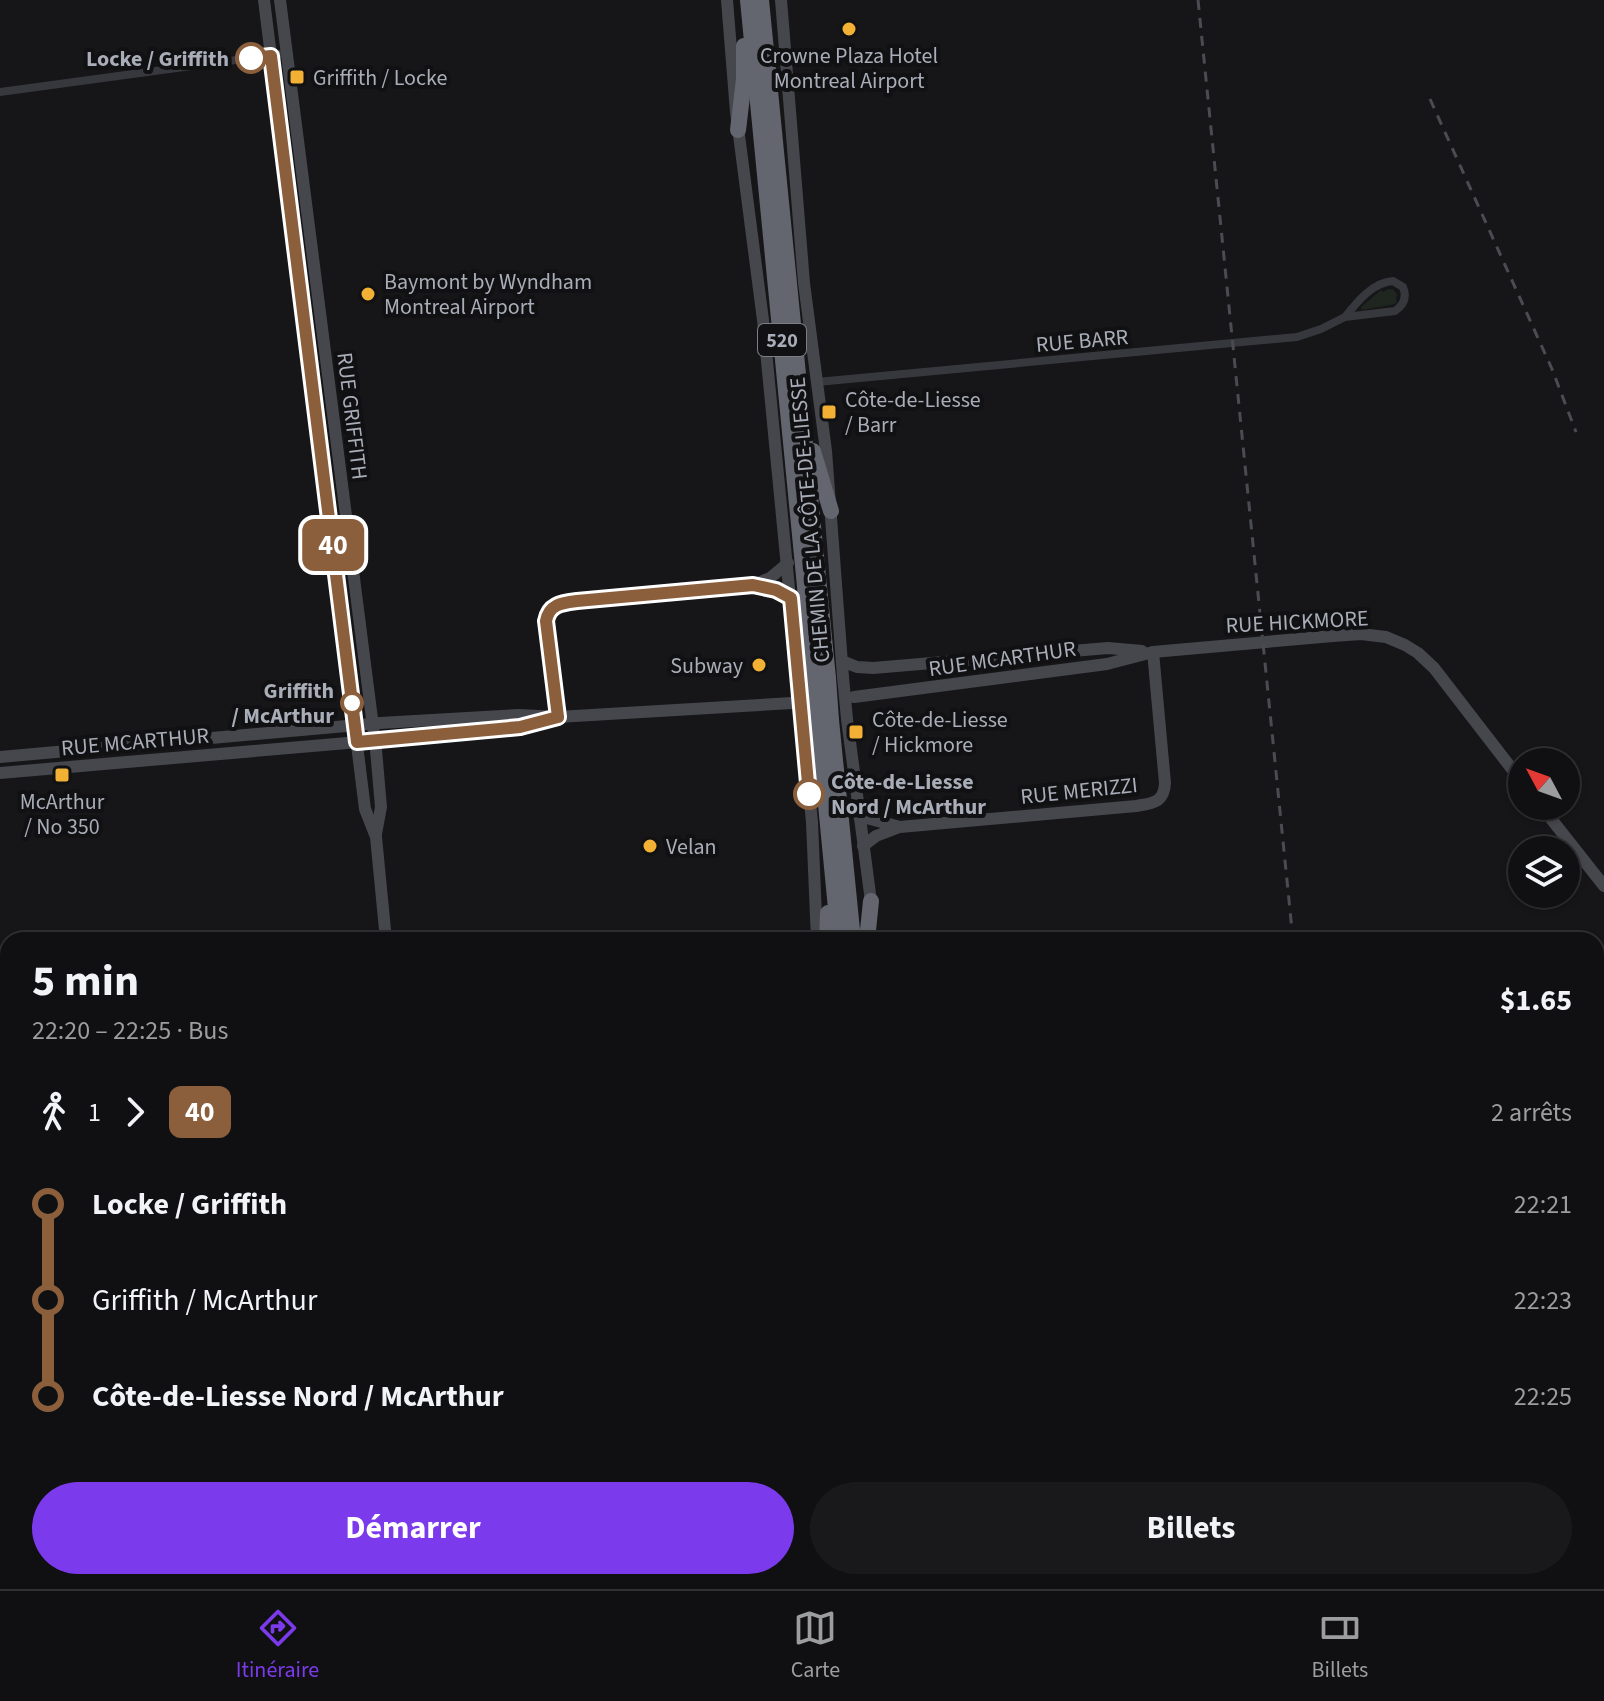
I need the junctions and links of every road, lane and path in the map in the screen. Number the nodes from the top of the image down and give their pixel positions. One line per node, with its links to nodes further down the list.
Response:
1 (264, 0): 8 (street, RUE GRIFFITH)
2 (280, 0): 7 (street, RUE GRIFFITH)
3 (727, 0): 10 (street, CHEMIN DE LA CÔTE-DE-LIESSE)
4 (746, 0): 10 (highway); 24 (highway, 520)
5 (761, 0): 17 (highway, 520)
6 (781, 0): 16 (street, CHEMIN DE LA CÔTE-DE-LIESSE)
7 (287, 53): 8 (street); 11 (street, RUE GRIFFITH)
8 (271, 56): 9 (street); 12 (street, RUE GRIFFITH)
9 (0, 92)
10 (738, 130): 19 (street, CHEMIN DE LA CÔTE-DE-LIESSE)
11 (306, 206): 12 (street); 13 (street, RUE GRIFFITH)
12 (290, 208): 14 (street, RUE GRIFFITH)
13 (315, 274): 14 (street); 29 (street, RUE GRIFFITH)
14 (299, 276): 30 (street, RUE GRIFFITH)
15 (1345, 317): 15 (street, RUE BARR); 16 (street, RUE BARR)
16 (817, 382): 18 (street, CHEMIN DE LA CÔTE-DE-LIESSE)
17 (802, 416): 18 (highway); 24 (highway, 520)
18 (831, 511): 23 (street, CHEMIN DE LA CÔTE-DE-LIESSE)
19 (788, 563): 20 (street); 21 (street, CHEMIN DE LA CÔTE-DE-LIESSE)
20 (753, 585): 21 (street); 27 (street)
21 (791, 598): 24 (street, CHEMIN DE LA CÔTE-DE-LIESSE)
22 (1153, 652): 23 (street); 25 (street, RUE MCARTHUR); 34 (street, RUE HICKMORE); 38 (street, RUE MERIZZI)
23 (842, 661): 24 (street, CHEMIN DE LA CÔTE-DE-LIESSE)
24 (821, 679): 28 (highway, 520, bridge); 28 (street, CHEMIN DE LA CÔTE-DE-LIESSE, bridge)
25 (854, 697)
26 (792, 703): 27 (street, RUE MCARTHUR)
27 (558, 717): 29 (street, RUE MCARTHUR); 31 (street, RUE MCARTHUR)
28 (825, 720): 36 (street, CHEMIN DE LA CÔTE-DE-LIESSE); 40 (highway, 520); 45 (street, CHEMIN DE LA CÔTE-DE-LIESSE); 48 (highway, 520)
29 (372, 723): 30 (street, RUE MCARTHUR); 31 (street, RUE GRIFFITH)
30 (355, 725): 32 (street, RUE GRIFFITH); 33 (street, RUE MCARTHUR)
31 (374, 741): 32 (street, RUE MCARTHUR); 39 (street, RUE GRIFFITH)
32 (357, 742): 35 (street, RUE MCARTHUR); 39 (street, RUE GRIFFITH)
33 (0, 757)
34 (1508, 764)
35 (0, 773)
36 (859, 816): 38 (street, RUE MERIZZI); 41 (street, CHEMIN DE LA CÔTE-DE-LIESSE)
37 (1552, 820): 42 (street)
38 (900, 827): 41 (street, RUE MERIZZI)
39 (376, 837): 44 (street, RUE GRIFFITH)
40 (830, 843): 46 (highway); 47 (highway, 520)
41 (863, 846): 43 (street, CHEMIN DE LA CÔTE-DE-LIESSE)
42 (1604, 886)
43 (871, 901): 49 (highway); 50 (street, CHEMIN DE LA CÔTE-DE-LIESSE)
44 (385, 932)
45 (817, 932)
46 (827, 932)
47 (838, 932)
48 (852, 932)
49 (868, 932)
50 (874, 932)

